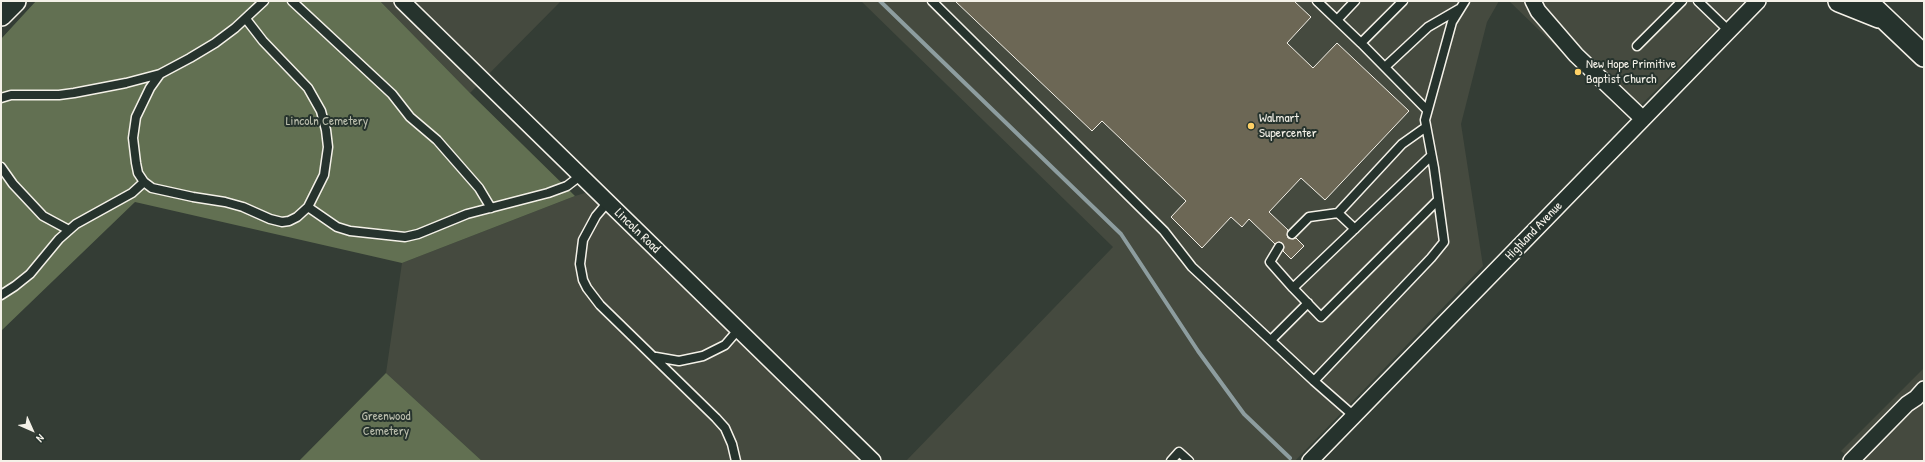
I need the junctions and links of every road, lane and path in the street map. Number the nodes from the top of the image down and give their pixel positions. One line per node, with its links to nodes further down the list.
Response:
1 (264, 1): 16 (lane)
2 (292, 1): 36 (lane)
3 (402, 1): 31 (street, Lincoln Road)
4 (932, 1): 46 (lane)
5 (1317, 1): 17 (lane)
6 (1355, 1): 17 (lane)
7 (1403, 1): 20 (lane)
8 (1465, 1): 15 (lane)
9 (1533, 1): 27 (street)
10 (1682, 1): 21 (lane)
11 (1698, 1): 19 (lane)
12 (1758, 1): 19 (street, Highland Avenue)
13 (1839, 1): 18 (main road)
14 (1866, 1): 18 (main road)
15 (1460, 9): 23 (lane); 26 (lane)
16 (246, 19): 24 (lane); 35 (lane)
17 (1337, 20): 20 (lane)
18 (1885, 20): 22 (main road)
19 (1728, 30): 27 (street, Highland Avenue)
20 (1361, 43): 23 (lane)
21 (1637, 46)
22 (1924, 56)
23 (1385, 67): 26 (lane)
24 (160, 74): 25 (lane); 32 (lane)
25 (1, 98)
26 (1427, 110): 28 (lane)
27 (1642, 118): 50 (street, Highland Avenue)
28 (1426, 127): 29 (lane); 37 (lane)
29 (1431, 156): 33 (lane); 38 (lane)
30 (1, 167): 39 (lane)
31 (580, 176): 34 (street, Lincoln Road); 36 (lane)
32 (144, 182): 35 (lane); 39 (lane)
33 (1438, 200): 44 (lane); 48 (lane)
34 (607, 203): 45 (street, Lincoln Road); 47 (lane)
35 (308, 207): 36 (lane)
36 (491, 208)
37 (1338, 213): 38 (lane); 40 (lane)
38 (1355, 229): 42 (lane)
39 (69, 230): 43 (lane)
40 (1292, 234)
41 (1279, 247): 42 (lane)
42 (1293, 288): 44 (lane)
43 (1, 295)
44 (1308, 303): 46 (lane)
45 (738, 330): 47 (lane); 53 (street, Lincoln Road)
46 (1271, 340): 48 (lane)
47 (654, 356): 52 (lane)
48 (1314, 381): 50 (lane)
49 (1924, 389): 56 (street)
50 (1354, 416): 51 (street, Highland Avenue)
51 (1311, 460)
52 (736, 461)
53 (872, 461)
54 (1171, 461): 55 (lane)
55 (1189, 461)
56 (1851, 461)

